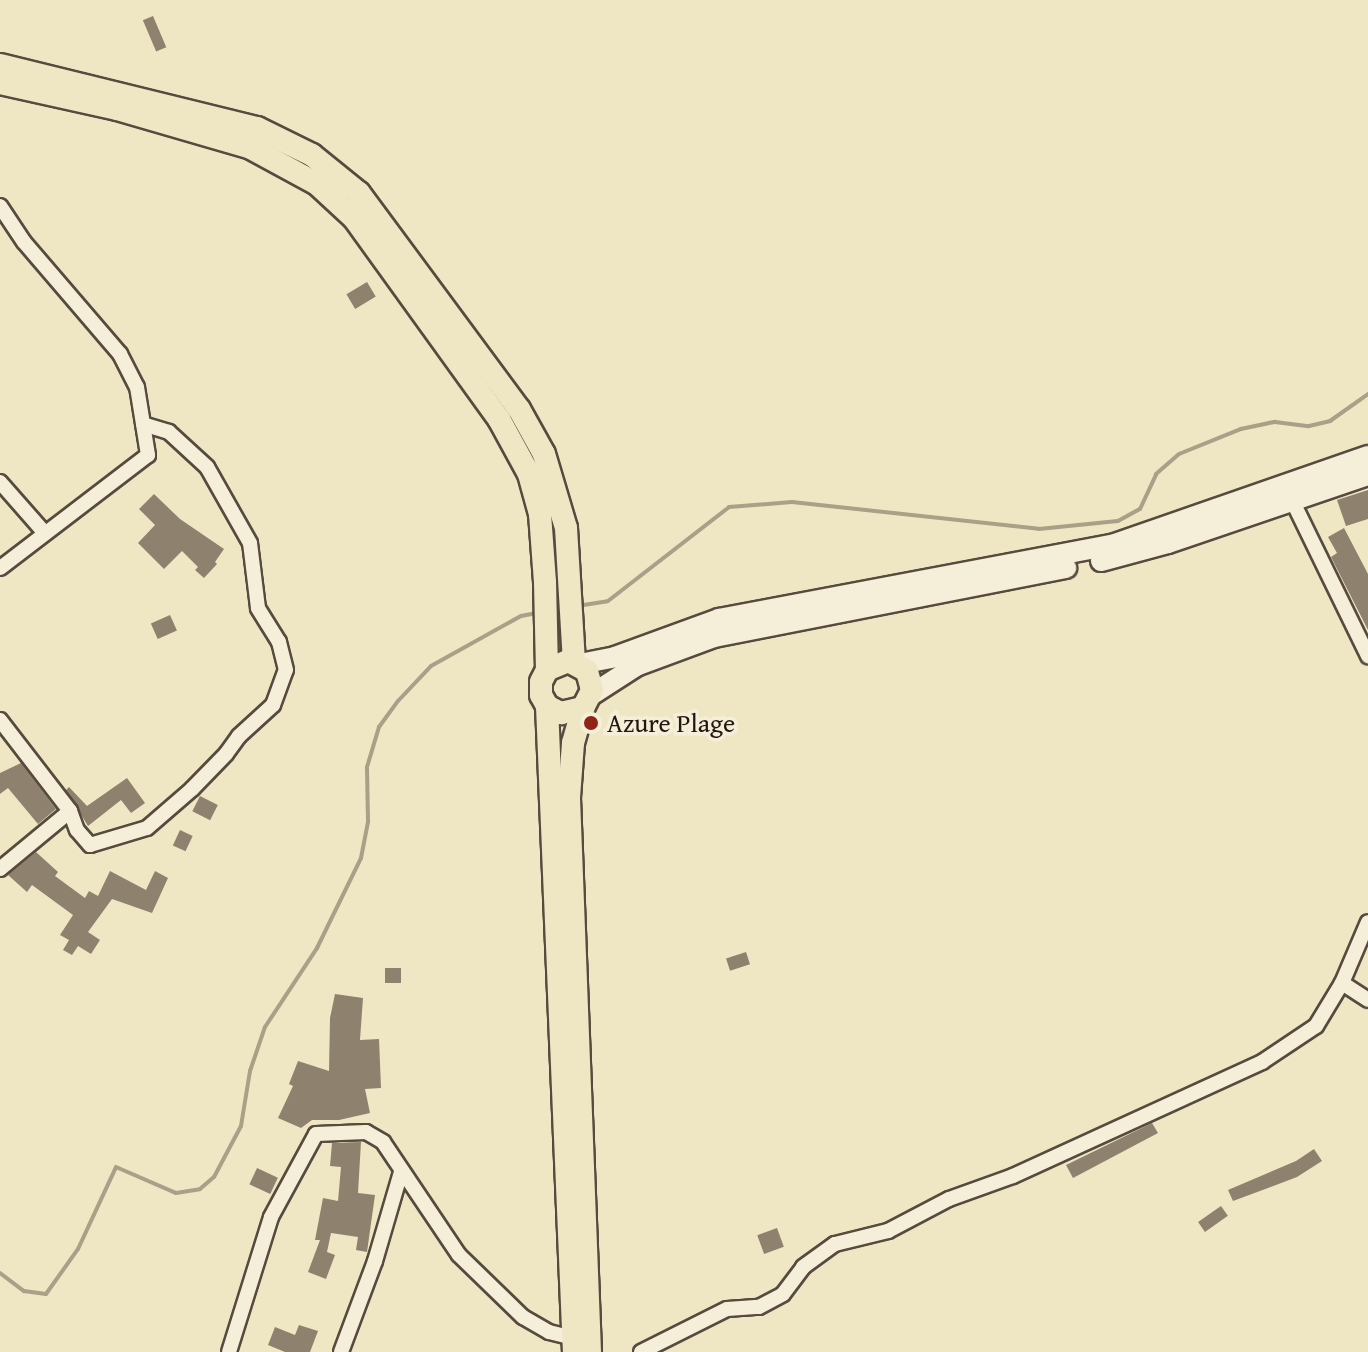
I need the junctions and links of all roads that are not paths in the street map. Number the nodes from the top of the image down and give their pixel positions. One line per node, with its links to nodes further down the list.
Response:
1 (0, 65): 11 (highway)
2 (0, 83): 13 (highway)
3 (0, 206): 4 (street)
4 (143, 424): 9 (street); 17 (street)
5 (1368, 456): 11 (main road)
6 (1368, 475): 8 (main road)
7 (0, 482): 9 (street)
8 (1292, 500): 12 (street); 14 (main road)
9 (44, 532): 10 (street)
10 (0, 568)
11 (575, 656): 13 (highway); 14 (highway)
12 (1368, 656)
13 (547, 670): 15 (highway)
14 (587, 702): 15 (highway); 23 (highway)
15 (547, 706): 23 (highway)
16 (0, 720): 17 (street)
17 (70, 811): 18 (street)
18 (0, 869)
19 (1368, 922): 20 (street)
20 (1342, 983): 21 (street); 26 (street)
21 (1368, 1000)
22 (401, 1172): 23 (street); 24 (street); 25 (street)
23 (579, 1347)
24 (229, 1352)
25 (341, 1352)
26 (641, 1352)

